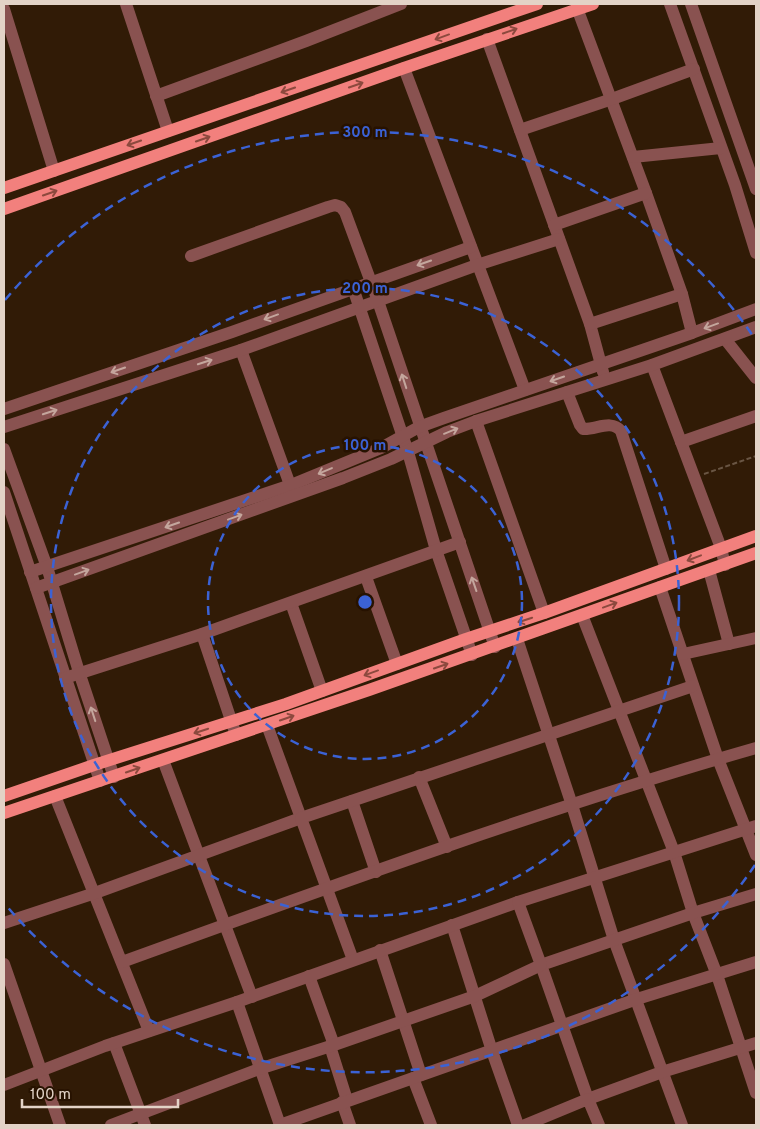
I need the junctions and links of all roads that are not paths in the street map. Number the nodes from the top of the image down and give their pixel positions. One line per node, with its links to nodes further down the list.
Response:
1 (126, 4): 13 (street)
2 (401, 4): 13 (street)
3 (537, 4): 16 (main road, one-way to 16)
4 (593, 4): 7 (main road)
5 (670, 4): 12 (street)
6 (691, 4): 11 (street)
7 (577, 8): 9 (main road, one-way to 7); 14 (street)
8 (4, 9): 19 (street)
9 (487, 39): 10 (main road); 15 (street)
10 (404, 68): 26 (main road, one-way to 10); 29 (street)
11 (714, 71): 12 (street); 20 (street)
12 (695, 74): 14 (street); 17 (street)
13 (156, 96): 16 (street)
14 (612, 99): 15 (street); 18 (street)
15 (520, 130): 27 (street)
16 (168, 131): 19 (main road, one-way to 19)
17 (721, 148): 18 (street); 21 (street)
18 (633, 158): 23 (street)
19 (54, 170): 22 (main road)
20 (755, 181): 21 (street)
21 (735, 185): 25 (street)
22 (4, 188)
23 (646, 193): 27 (street); 35 (street)
24 (756, 195): 25 (street)
25 (740, 201): 30 (street)
26 (4, 209)
27 (554, 225): 28 (street)
28 (559, 239): 32 (street); 39 (street)
29 (471, 247): 32 (street); 33 (street, one-way to 33)
30 (756, 253)
31 (191, 256): 33 (street)
32 (478, 265): 36 (street); 48 (street)
33 (371, 281): 34 (street); 36 (street)
34 (353, 288): 37 (street); 50 (street, one-way to 50)
35 (682, 294): 39 (street); 41 (street)
36 (378, 301): 37 (street); 54 (street, one-way to 36)
37 (360, 307): 43 (street); 55 (street)
38 (756, 309): 41 (street, one-way to 41)
39 (590, 324): 44 (street)
40 (756, 327): 42 (street)
41 (692, 333): 44 (street)
42 (725, 338): 45 (street); 46 (street)
43 (241, 350): 53 (street, one-way to 43); 60 (street)
44 (600, 365): 47 (street); 48 (street, one-way to 48)
45 (652, 365): 47 (street); 57 (street)
46 (756, 378)
47 (605, 379): 49 (street)
48 (525, 390): 54 (street)
49 (567, 392): 52 (street); 70 (street)
50 (4, 409)
51 (756, 416): 57 (street)
52 (476, 421): 56 (street, one-way to 52); 78 (street)
53 (4, 427)
54 (420, 427): 55 (street); 56 (street)
55 (402, 436): 59 (street); 60 (street, one-way to 60)
56 (426, 442): 59 (street); 64 (street)
57 (681, 442): 65 (street)
58 (4, 449): 69 (street)
59 (408, 452): 60 (street); 66 (street)
60 (293, 491): 69 (street, one-way to 69); 74 (street, one-way to 60)
61 (4, 492): 62 (street)
62 (7, 515): 72 (street)
63 (756, 536): 65 (main road)
64 (460, 542): 66 (street); 80 (street, one-way to 64)
65 (721, 548): 68 (street); 70 (main road, one-way to 70)
66 (436, 550): 73 (street); 83 (street)
67 (756, 554): 68 (main road)
68 (725, 565): 71 (main road)
69 (47, 567): 72 (street); 74 (street)
70 (666, 569): 78 (main road)
71 (709, 570): 76 (main road); 85 (street)
72 (30, 572): 75 (street)
73 (366, 577): 77 (street); 89 (street)
74 (52, 583): 75 (street); 90 (street)
75 (36, 588): 91 (street)
76 (660, 588): 79 (main road, one-way to 76); 87 (street)
77 (291, 603): 81 (street); 93 (street)
78 (544, 613): 80 (main road, one-way to 80)
79 (582, 615): 84 (main road); 94 (street)
80 (490, 631): 83 (main road); 86 (street)
81 (202, 634): 90 (street); 95 (street)
82 (756, 638): 85 (street)
83 (466, 639): 88 (street); 89 (main road)
84 (517, 639): 86 (main road); 97 (street)
85 (729, 644): 87 (street)
86 (495, 647): 88 (main road)
87 (683, 654): 92 (street)
88 (472, 655): 96 (main road, one-way to 88)
89 (397, 664): 93 (main road, one-way to 93)
90 (79, 672): 91 (street); 102 (street, one-way to 90)
91 (65, 678): 103 (street)
92 (693, 686): 94 (street); 100 (street)
93 (322, 691): 95 (main road)
94 (620, 711): 97 (street); 107 (street)
95 (231, 721): 98 (street); 102 (main road, one-way to 102)
96 (267, 726): 98 (main road); 113 (street)
97 (548, 734): 105 (street); 111 (street)
98 (236, 736): 101 (main road)
99 (756, 748): 100 (street)
100 (718, 759): 107 (street); 114 (street)
101 (163, 760): 104 (main road, one-way to 101); 117 (street)
102 (108, 761): 103 (main road); 104 (street)
103 (94, 765): 106 (street); 108 (main road)
104 (114, 777): 106 (main road)
105 (419, 778): 110 (street); 115 (street)
106 (100, 781): 109 (main road)
107 (645, 781): 111 (street); 116 (street)
108 (4, 796)
109 (55, 796): 112 (main road); 122 (street)
110 (352, 801): 113 (street); 119 (street)
111 (572, 805): 115 (street); 120 (street)
112 (4, 813)
113 (301, 818): 117 (street); 121 (street)
114 (751, 827): 116 (street); 118 (street)
115 (447, 847): 119 (street)
116 (674, 852): 120 (street); 125 (street)
117 (198, 854): 122 (street); 127 (street)
118 (756, 855)
119 (376, 872): 121 (street)
120 (594, 879): 124 (street); 129 (street)
121 (326, 889): 127 (street); 131 (street)
122 (94, 893): 126 (street); 132 (street)
123 (756, 894): 125 (street)
124 (518, 902): 128 (street); 135 (street)
125 (693, 913): 129 (street); 136 (street)
126 (4, 923)
127 (224, 925): 132 (street); 140 (street)
128 (452, 925): 130 (street); 139 (street)
129 (614, 940): 135 (street); 141 (street)
130 (380, 950): 131 (street); 143 (street)
131 (353, 960): 137 (street)
132 (122, 962): 145 (street)
133 (756, 962): 136 (street)
134 (4, 964): 138 (street)
135 (541, 965): 139 (street); 144 (street)
136 (717, 975): 141 (street); 149 (street)
137 (310, 976): 140 (street); 148 (street)
138 (6, 979): 152 (street)
139 (475, 996): 143 (street); 150 (street)
140 (252, 997): 142 (street)
141 (637, 999): 144 (street); 153 (street)
142 (237, 1002): 145 (street); 151 (street)
143 (403, 1021): 148 (street); 154 (street)
144 (563, 1025): 150 (street); 157 (street)
145 (149, 1031): 146 (street)
146 (114, 1043): 152 (street); 159 (street)
147 (756, 1043): 149 (street)
148 (332, 1046): 151 (street); 158 (street)
149 (740, 1049): 153 (street); 156 (street)
150 (492, 1051): 154 (street); 165 (street)
151 (259, 1069): 159 (street); 162 (street)
152 (41, 1071): 155 (street); 160 (street)
153 (662, 1072): 157 (street); 168 (street)
154 (417, 1077): 158 (street); 164 (street)
155 (4, 1085)
156 (756, 1093)
157 (588, 1099): 166 (street); 167 (street)
158 (344, 1101): 162 (street); 163 (street)
159 (143, 1120): 161 (street)
160 (60, 1125)
161 (110, 1125)
162 (280, 1125)
163 (350, 1125)
164 (431, 1125)
165 (518, 1125)
166 (525, 1125)
167 (598, 1125)
168 (682, 1125)

